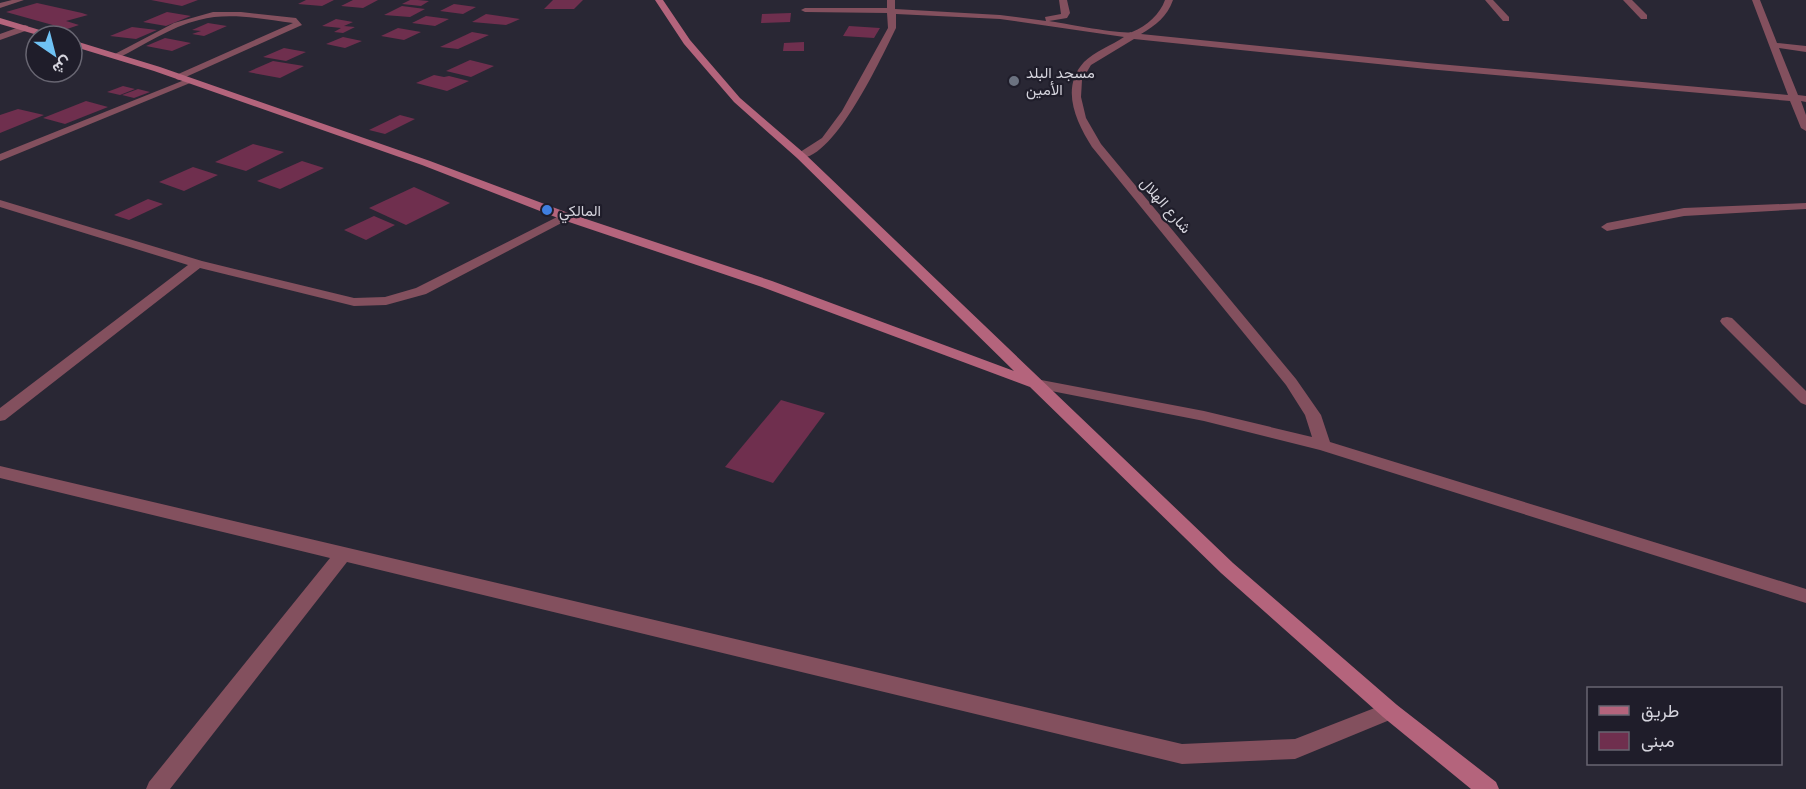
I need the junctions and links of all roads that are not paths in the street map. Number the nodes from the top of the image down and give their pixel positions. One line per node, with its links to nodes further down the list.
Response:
1 (20, 0): 9 (street)
2 (659, 0): 28 (street)
3 (891, 0): 11 (street)
4 (1063, 0): 15 (street)
5 (1169, 0): 18 (street, شارع الهلال)
6 (1489, 0): 13 (street)
7 (1628, 0): 12 (street)
8 (1756, 0): 20 (street)
9 (0, 6)
10 (805, 10): 11 (street)
11 (890, 11): 15 (street); 28 (street)
12 (1644, 16)
13 (1506, 19)
14 (0, 21): 16 (street)
15 (1041, 22): 18 (street)
16 (24, 28)
17 (24, 28): 19 (street)
18 (1134, 36): 25 (street); 39 (street, شارع الهلال)
19 (0, 37)
20 (1774, 45): 22 (street); 25 (street)
21 (84, 47): 23 (street)
22 (1806, 49)
23 (116, 56): 24 (street); 24 (street)
24 (184, 79): 29 (street); 32 (street)
25 (1792, 98): 26 (street); 27 (street)
26 (1806, 99)
27 (1806, 128)
28 (801, 156): 36 (street)
29 (0, 158)
30 (0, 203): 34 (street)
31 (1806, 206): 33 (street)
32 (567, 217): 34 (street); 36 (street)
33 (1607, 227)
34 (198, 264): 38 (street)
35 (1727, 321): 37 (street)
36 (1036, 384): 39 (street); 43 (street)
37 (1806, 400)
38 (0, 416)
39 (1323, 444): 42 (street)
40 (0, 472): 41 (street)
41 (343, 554): 43 (street); 44 (street)
42 (1806, 596)
43 (1390, 711): 45 (street)
44 (157, 789)
45 (1488, 789)

